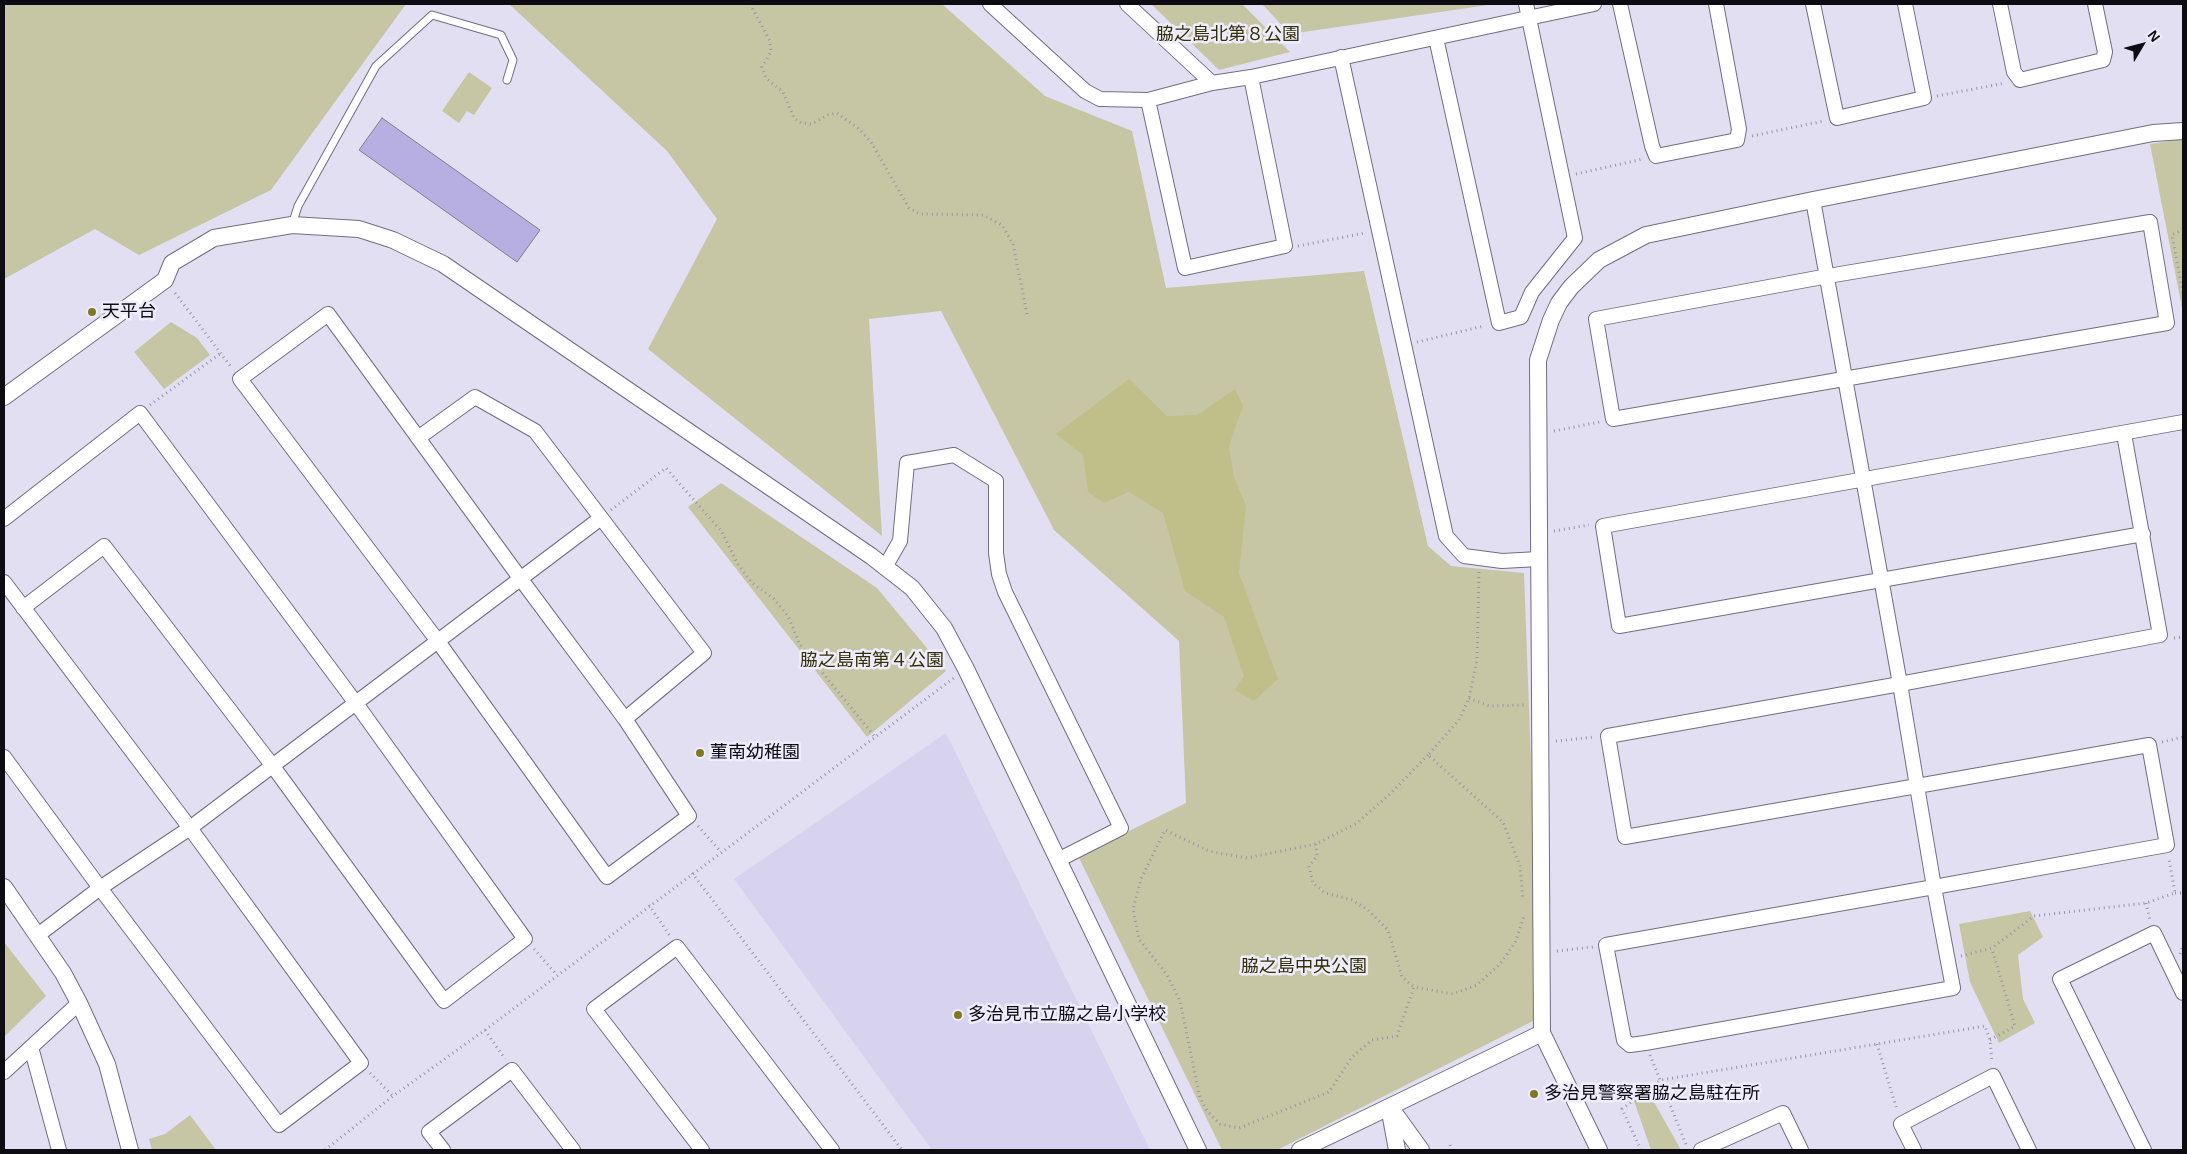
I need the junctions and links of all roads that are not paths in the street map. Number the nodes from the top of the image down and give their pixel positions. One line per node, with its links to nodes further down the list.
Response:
1 (990, 4): 16 (street)
2 (1127, 4): 15 (street)
3 (1594, 4): 10 (street)
4 (1620, 4): 5 (street)
5 (1716, 4)
6 (1813, 4): 7 (street)
7 (1905, 4)
8 (2000, 4): 9 (street)
9 (2095, 4)
10 (1527, 10): 11 (street); 11 (street)
11 (1436, 38): 12 (street)
12 (1342, 57): 13 (street); 30 (street)
13 (1251, 77): 15 (street); 16 (street)
14 (507, 80): 19 (lane)
15 (1212, 83): 16 (street)
16 (1148, 100)
17 (2183, 131): 18 (street)
18 (1814, 200): 20 (street); 30 (street)
19 (292, 225): 22 (street); 31 (street)
20 (1828, 276): 21 (street); 21 (street); 21 (street)
21 (1845, 380): 26 (street)
22 (4, 397)
23 (2183, 422): 24 (street)
24 (2124, 434): 26 (street); 29 (street)
25 (418, 438): 27 (street); 32 (street); 36 (street)
26 (1863, 480): 33 (street); 33 (street)
27 (601, 518): 32 (street); 39 (street)
28 (4, 519): 38 (street)
29 (2143, 534): 33 (street); 37 (street)
30 (1538, 559): 51 (street)
31 (885, 566): 44 (street); 44 (street)
32 (520, 578): 36 (street); 39 (street)
33 (1882, 581): 37 (street)
34 (4, 582): 35 (street)
35 (23, 608): 41 (street); 43 (street)
36 (437, 640): 38 (street); 39 (street)
37 (1900, 684): 42 (street); 42 (street)
38 (355, 702): 41 (street); 41 (street)
39 (625, 719)
40 (4, 757): 47 (street)
41 (272, 765): 43 (street)
42 (1917, 786): 46 (street); 46 (street)
43 (190, 828): 47 (street); 47 (street)
44 (1058, 860): 61 (street)
45 (4, 887): 48 (street)
46 (1934, 887): 46 (street)
47 (100, 888): 48 (street)
48 (38, 935): 50 (street)
49 (2183, 993): 70 (street)
50 (79, 1003): 52 (street); 56 (street)
51 (1542, 1033): 54 (street); 65 (street)
52 (31, 1047): 53 (street); 55 (street)
53 (4, 1072)
54 (1390, 1107): 62 (street); 63 (street); 64 (street)
55 (59, 1150)
56 (130, 1150)
57 (443, 1150): 58 (street)
58 (573, 1150)
59 (702, 1150): 60 (street)
60 (832, 1150)
61 (1198, 1150)
62 (1300, 1150)
63 (1397, 1150)
64 (1421, 1150)
65 (1599, 1150)
66 (1701, 1150): 67 (street)
67 (1801, 1150)
68 (1914, 1150): 69 (street)
69 (2029, 1150)
70 (2144, 1150)

